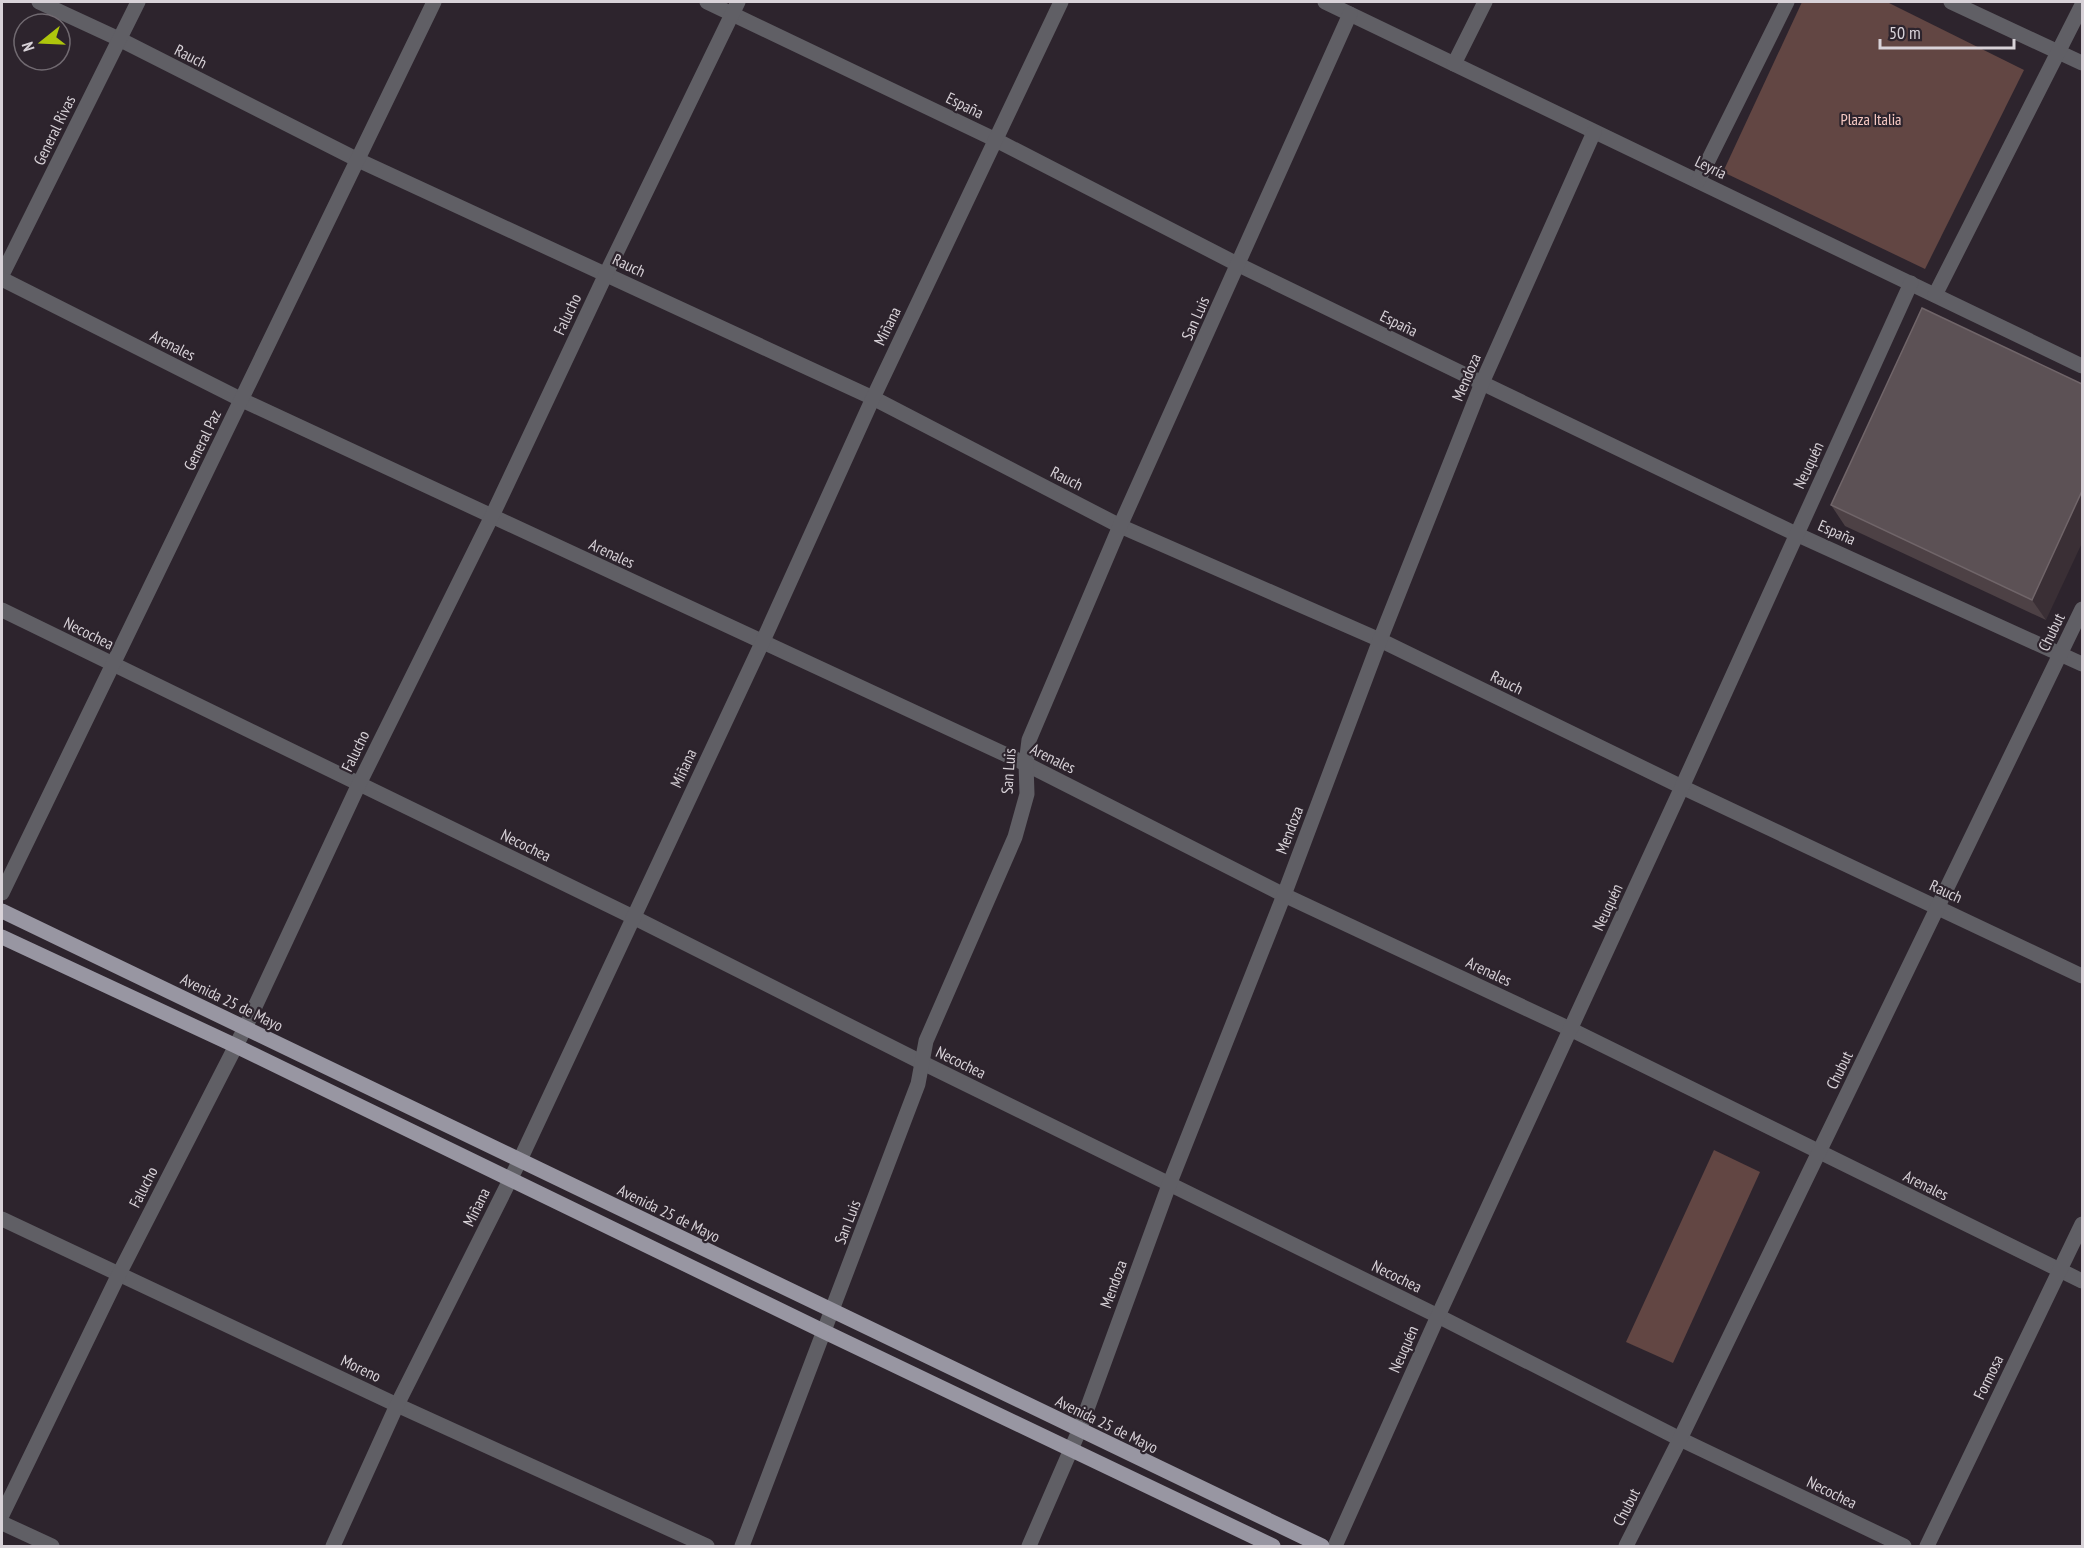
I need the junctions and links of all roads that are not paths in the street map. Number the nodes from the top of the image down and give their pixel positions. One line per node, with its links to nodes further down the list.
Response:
1 (39, 2): 13 (street, Rauch)
2 (138, 2): 13 (street, General Rivas)
3 (434, 2): 19 (street, General Paz)
4 (707, 2): 11 (street, España)
5 (1061, 2): 18 (street, Miñana)
6 (1325, 2): 12 (street, Leyría)
7 (1485, 2): 16 (street)
8 (1787, 2): 20 (street)
9 (1951, 2): 14 (street)
10 (2082, 5): 14 (street)
11 (736, 8): 18 (street, España); 22 (street, Falucho)
12 (1350, 14): 16 (street, Leyría); 21 (street, San Luis)
13 (119, 39): 19 (street, Rauch); 23 (street, General Rivas)
14 (2060, 52): 15 (street); 25 (street)
15 (2082, 63)
16 (1454, 64): 17 (street, Leyría)
17 (1594, 132): 20 (street, Leyría); 27 (street, Mendoza)
18 (996, 140): 21 (street, España); 28 (street, Miñana)
19 (358, 160): 22 (street, Rauch); 29 (street, General Paz)
20 (1698, 181): 24 (street, Leyría)
21 (1239, 264): 27 (street, España); 31 (street, San Luis)
22 (606, 274): 28 (street, Rauch); 30 (street, Falucho)
23 (2, 277): 29 (street, Arenales)
24 (1911, 283): 25 (street, Leyría); 32 (street, Neuquén)
25 (1935, 295): 26 (street, Leyría)
26 (2082, 366)
27 (1482, 383): 32 (street, España); 35 (street, Mendoza)
28 (873, 398): 31 (street, Rauch); 36 (street, Miñana)
29 (242, 400): 30 (street, Arenales); 39 (street, General Paz)
30 (492, 516): 36 (street, Arenales); 41 (street, Falucho)
31 (1120, 526): 35 (street, Rauch); 40 (street, San Luis)
32 (1796, 534): 37 (street, España); 42 (street, Neuquén)
33 (2082, 609): 37 (street, Chubut)
34 (2, 610): 39 (street, Necochea)
35 (1380, 640): 42 (street, Rauch); 44 (street, Mendoza)
36 (762, 643): 40 (street, Arenales); 47 (street, Miñana)
37 (2060, 653): 38 (street, España); 45 (street, Chubut)
38 (2082, 664)
39 (114, 665): 41 (street, Necochea); 43 (street, General Paz)
40 (1026, 764): 44 (street, Arenales); 53 (street, San Luis)
41 (359, 784): 47 (street, Necochea); 50 (street, Falucho)
42 (1682, 787): 45 (street, Rauch); 51 (street, Neuquén)
43 (2, 893)
44 (1284, 895): 51 (street, Arenales); 57 (street, Mendoza)
45 (1937, 907): 49 (street, Rauch); 54 (street, Chubut)
46 (2, 911): 50 (main road, Avenida 25 de Mayo)
47 (633, 917): 53 (street, Necochea); 55 (street, Miñana)
48 (2, 937): 52 (main road)
49 (2082, 976)
50 (245, 1028): 52 (street, Falucho); 55 (main road, Avenida 25 de Mayo)
51 (1570, 1029): 54 (street, Arenales); 64 (street, Neuquén)
52 (236, 1046): 56 (main road); 61 (street, Falucho)
53 (923, 1063): 57 (street, Necochea); 63 (street, San Luis)
54 (1820, 1153): 60 (street, Arenales); 68 (street, Chubut)
55 (520, 1160): 56 (street, Miñana); 63 (main road, Avenida 25 de Mayo)
56 (510, 1178): 65 (main road); 66 (street, Miñana)
57 (1168, 1185): 64 (street, Necochea); 67 (street, Mendoza)
58 (2, 1219): 61 (street, Moreno)
59 (2082, 1224): 60 (street, Formosa)
60 (2060, 1270): 62 (street, Arenales); 82 (street, Formosa)
61 (118, 1274): 66 (street, Moreno); 70 (street, Falucho)
62 (2082, 1281)
63 (832, 1312): 65 (street, San Luis); 67 (main road, Avenida 25 de Mayo)
64 (1438, 1316): 68 (street, Necochea); 79 (street, Neuquén)
65 (825, 1332): 69 (main road); 75 (street, San Luis)
66 (397, 1405): 73 (street, Miñana); 74 (street, Moreno)
67 (1079, 1431): 69 (street, Mendoza); 78 (main road, Avenida 25 de Mayo)
68 (1680, 1439): 80 (street, Chubut); 81 (street, Necochea)
69 (1071, 1449): 76 (street, Mendoza); 77 (main road)
70 (2, 1515)
71 (2, 1523): 72 (street)
72 (52, 1546)
73 (333, 1546)
74 (707, 1546)
75 (742, 1546)
76 (1029, 1546)
77 (1273, 1546)
78 (1322, 1546)
79 (1335, 1546)
80 (1626, 1546)
81 (1904, 1546)
82 (1927, 1546)

